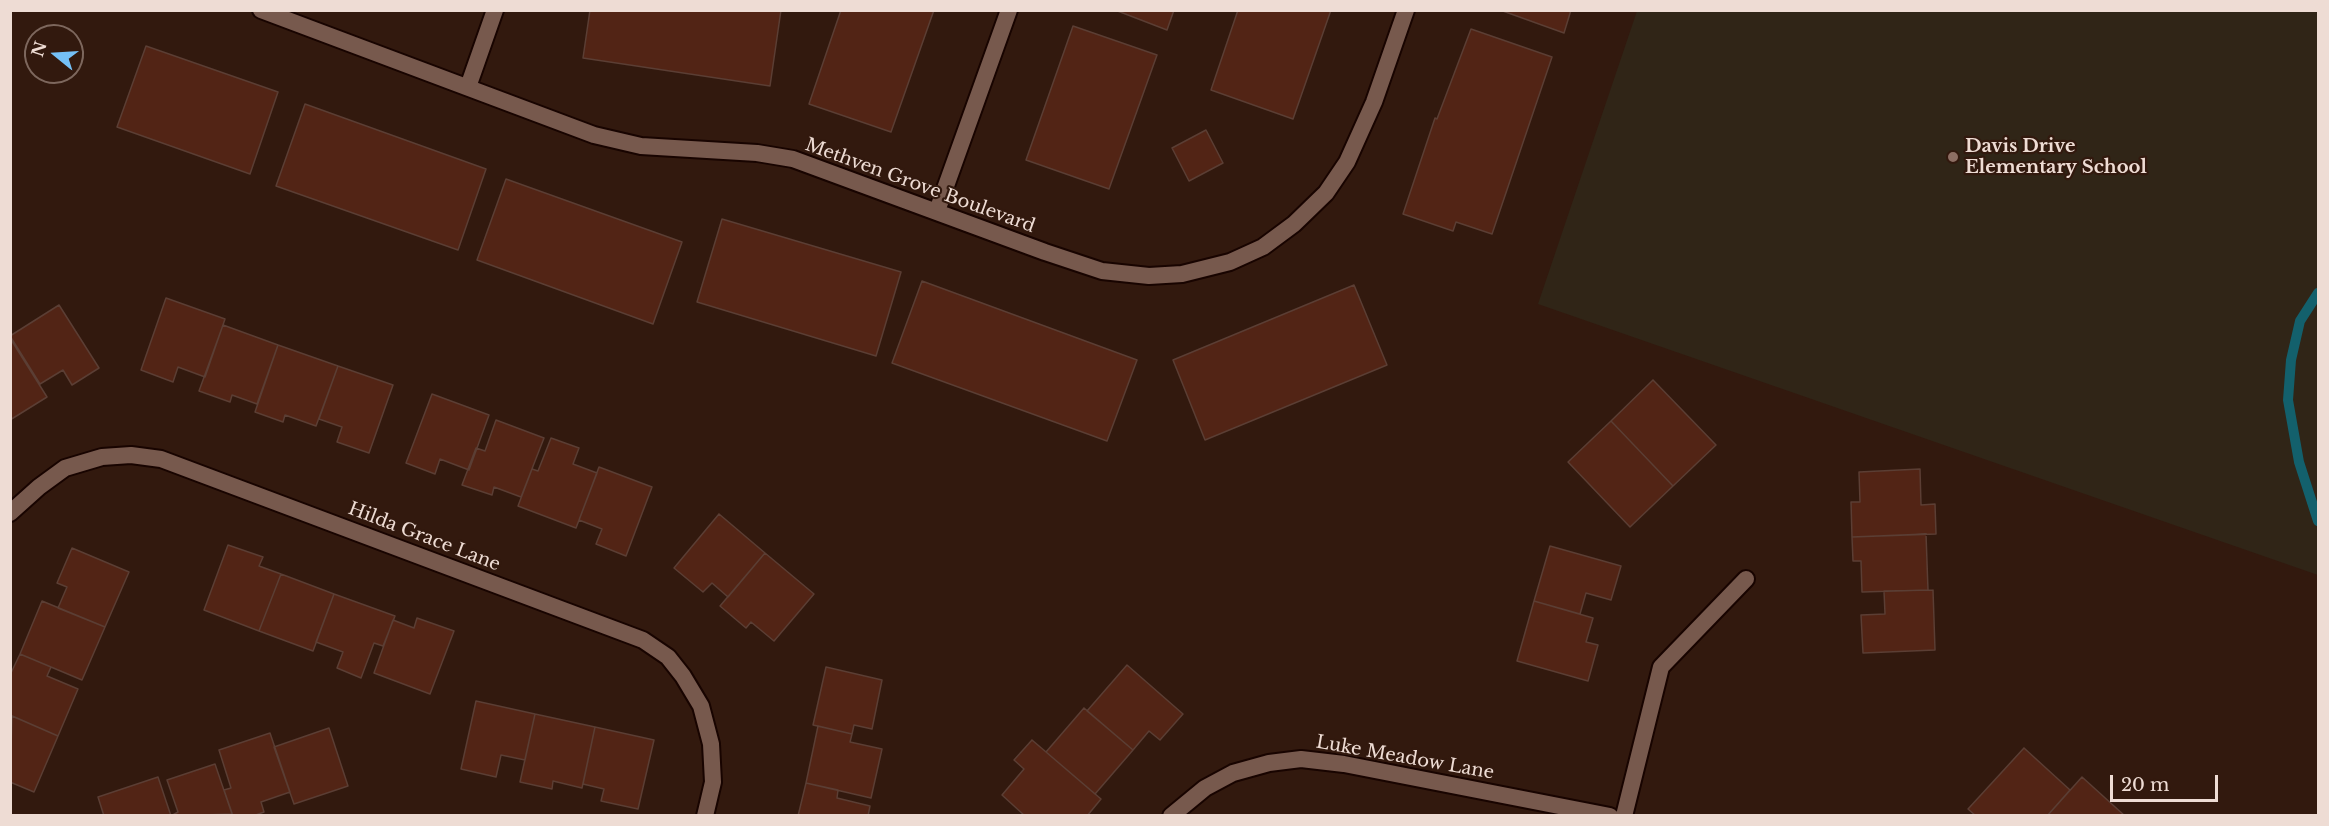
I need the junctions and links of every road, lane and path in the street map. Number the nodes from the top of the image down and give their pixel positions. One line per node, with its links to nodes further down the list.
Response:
1 (261, 10): 5 (street, Methven Grove Boulevard)
2 (495, 10): 5 (street)
3 (1009, 10): 6 (street)
4 (1406, 10): 6 (street, Methven Grove Boulevard)
5 (468, 87): 6 (street, Methven Grove Boulevard)
6 (937, 212)
7 (10, 513): 9 (street, Hilda Grace Lane)
8 (1746, 579): 12 (street)
9 (705, 816)
10 (1171, 816): 11 (street, Luke Meadow Lane)
11 (1610, 816)
12 (1624, 816)

